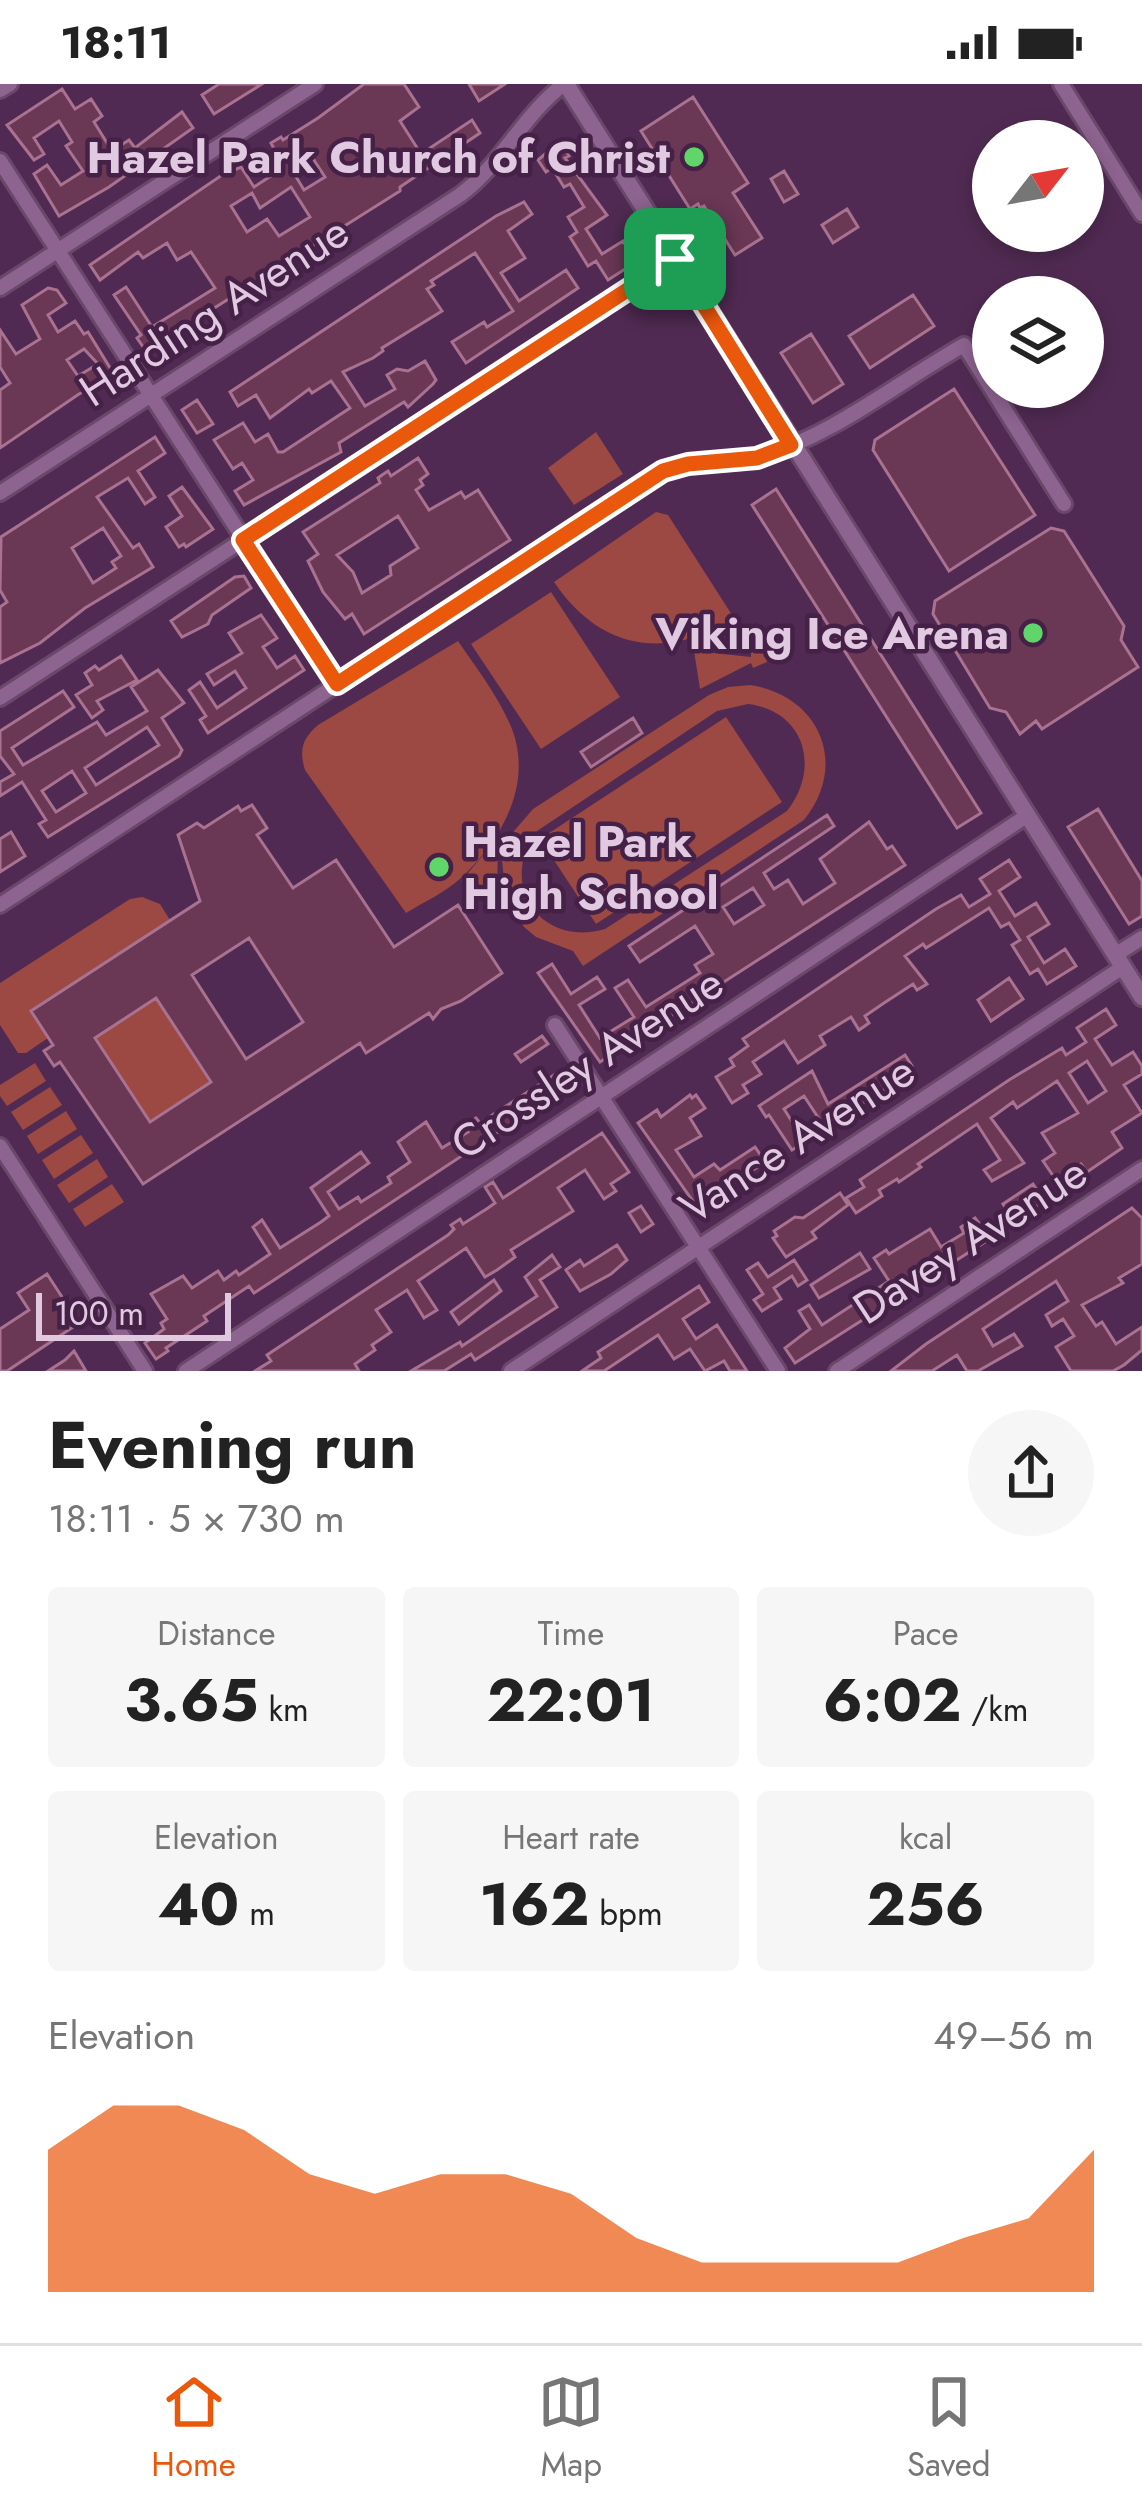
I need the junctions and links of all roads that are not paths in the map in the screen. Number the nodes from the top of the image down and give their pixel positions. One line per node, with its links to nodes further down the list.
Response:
1 (10, 84): 5 (street)
2 (315, 84): 8 (street)
3 (565, 84): 9 (street); 11 (street, Harding Avenue)
4 (1061, 84): 7 (street)
5 (0, 90)
6 (0, 160): 8 (street)
7 (1142, 214)
8 (57, 250): 10 (street); 11 (street)
9 (675, 259): 12 (street); 15 (street)
10 (0, 288)
11 (150, 395): 13 (street, Harding Avenue); 15 (street)
12 (791, 445): 14 (street); 16 (street); 18 (street)
13 (0, 493)
14 (1064, 504)
15 (243, 540): 16 (street); 17 (street)
16 (337, 684): 19 (street)
17 (0, 698)
18 (1028, 815): 21 (street); 24 (street, Crossley Avenue)
19 (0, 904)
20 (1142, 938): 21 (street, Vance Avenue)
21 (1119, 961): 22 (street); 27 (street, Vance Avenue)
22 (1142, 997)
23 (555, 1025): 24 (street)
24 (602, 1097): 27 (street); 29 (street, Crossley Avenue)
25 (0, 1146): 28 (street)
26 (1142, 1169): 32 (street, Davey Avenue)
27 (699, 1247): 30 (street, Vance Avenue); 31 (street)
28 (145, 1371)
29 (186, 1371)
30 (511, 1371)
31 (778, 1371)
32 (837, 1371)

